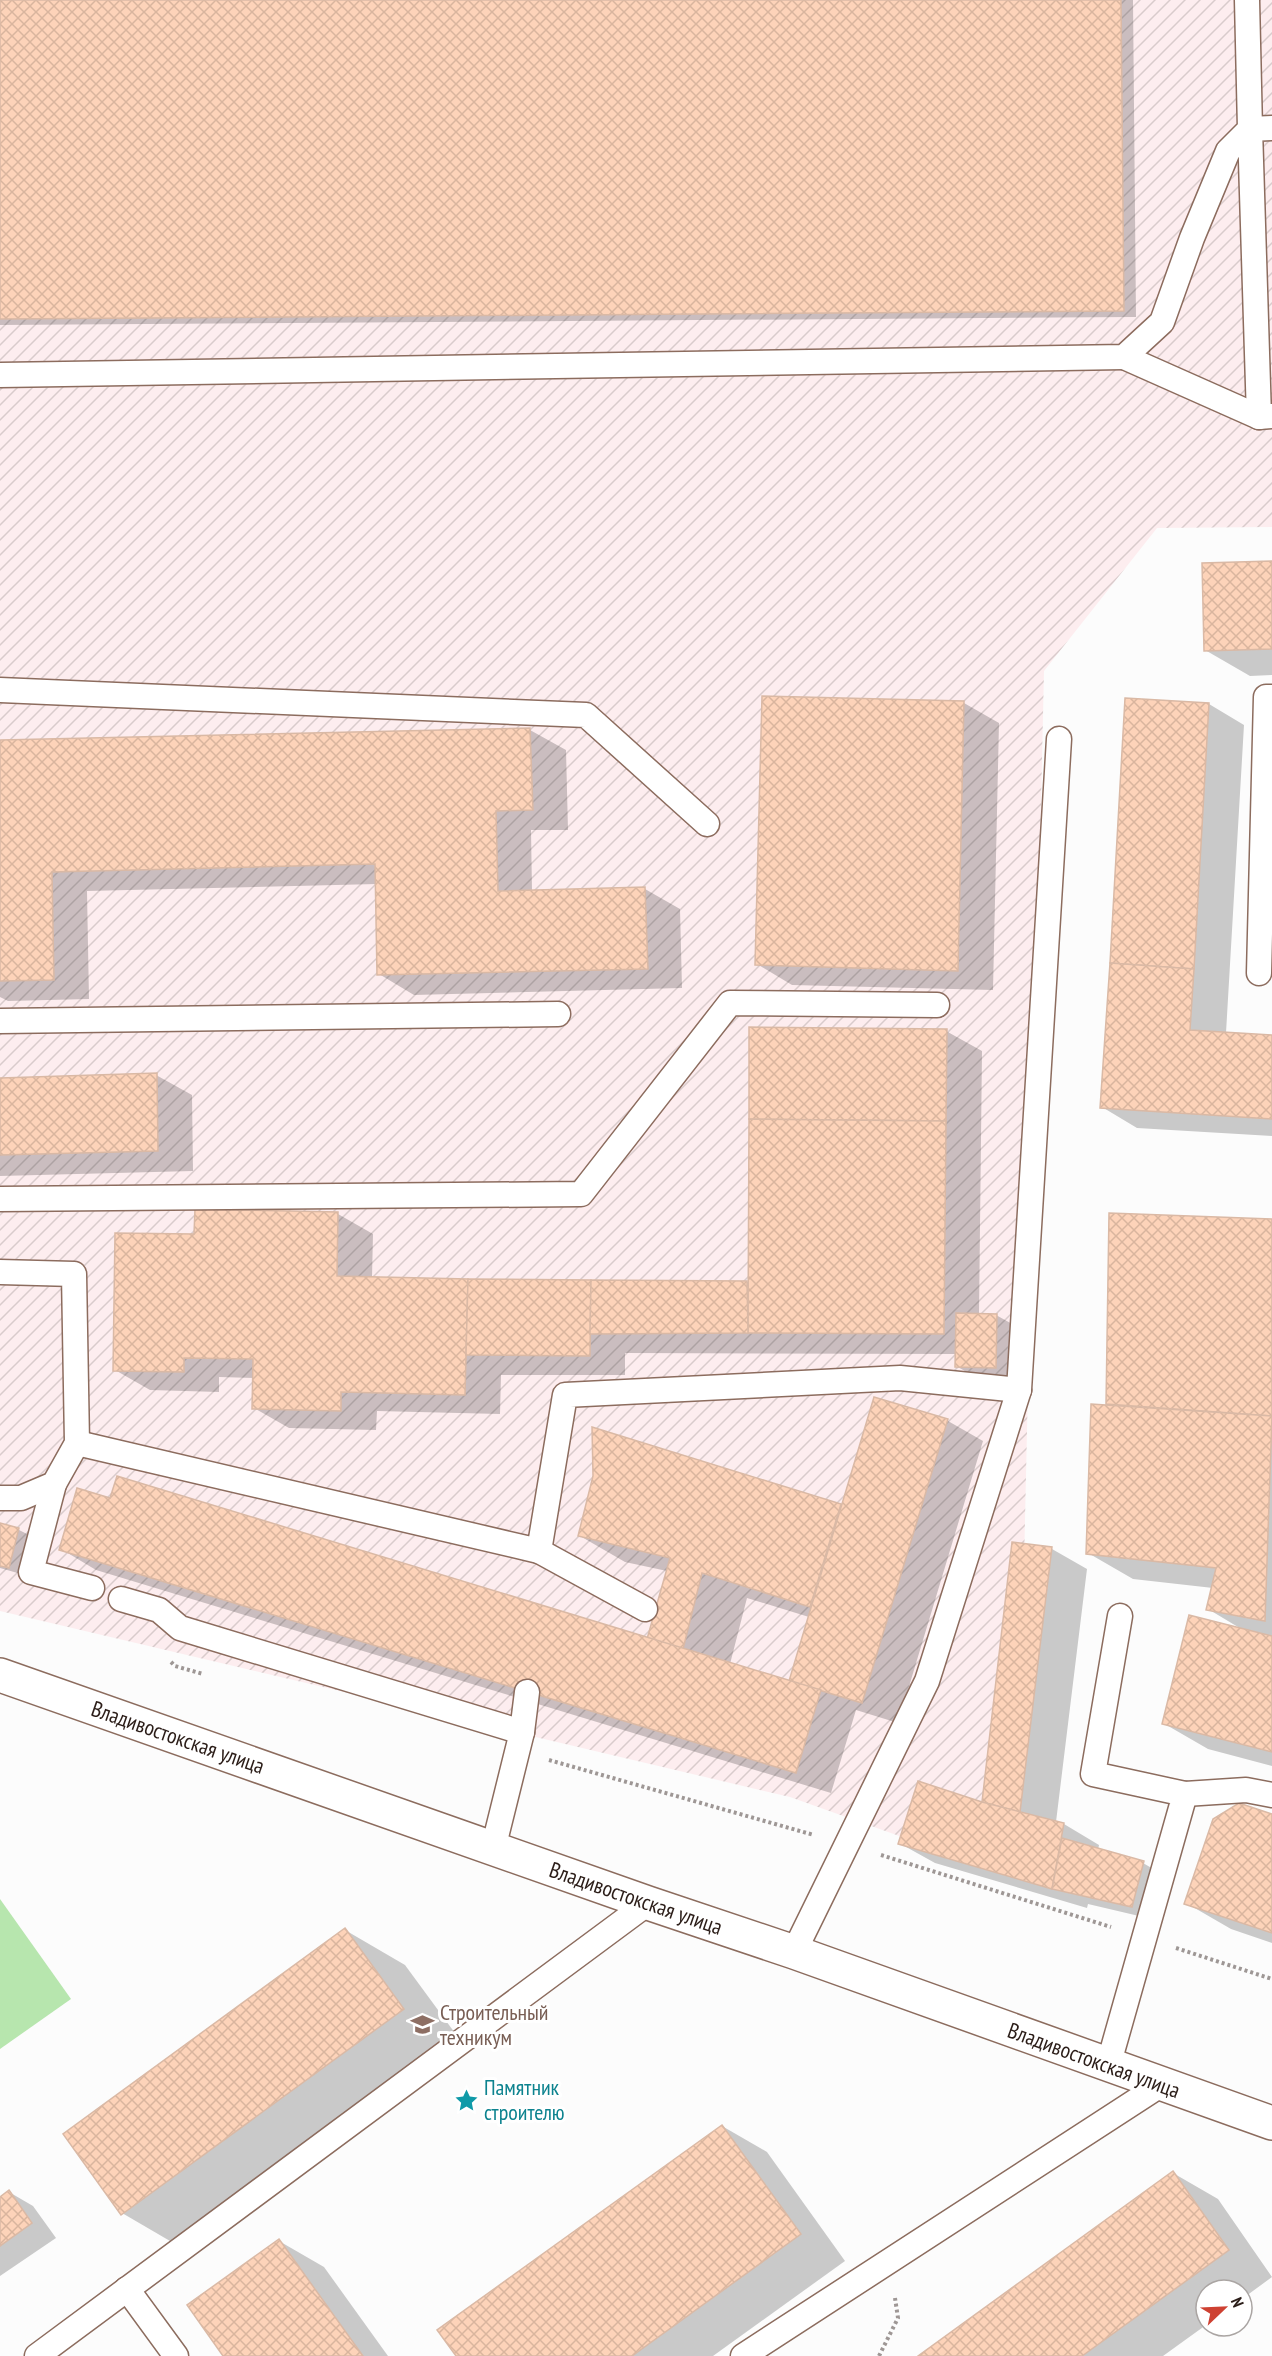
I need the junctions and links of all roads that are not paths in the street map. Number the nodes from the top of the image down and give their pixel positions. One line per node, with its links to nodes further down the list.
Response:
1 (1247, 0): 2 (lane)
2 (1261, 128): 3 (lane); 5 (lane)
3 (1124, 357): 4 (lane); 5 (lane)
4 (0, 375)
5 (1266, 416)
6 (0, 690): 9 (lane)
7 (1272, 697): 10 (lane)
8 (1059, 739): 16 (lane)
9 (707, 824)
10 (1259, 973)
11 (937, 1005): 14 (lane)
12 (558, 1014): 13 (lane)
13 (0, 1021)
14 (0, 1199)
15 (0, 1272): 17 (lane)
16 (1019, 1390): 20 (lane); 32 (lane)
17 (77, 1443): 18 (lane); 20 (lane)
18 (54, 1484): 19 (lane); 21 (lane)
19 (0, 1498)
20 (539, 1551): 23 (lane)
21 (92, 1588)
22 (121, 1599): 27 (lane)
23 (645, 1609)
24 (1120, 1616): 28 (lane)
25 (0, 1675): 30 (street, Владивостокская улица)
26 (527, 1692): 27 (lane)
27 (519, 1741): 30 (lane)
28 (1185, 1794): 29 (lane); 33 (lane)
29 (1272, 1795)
30 (494, 1849): 31 (street, Владивостокская улица)
31 (648, 1903): 32 (street, Владивостокская улица); 36 (lane)
32 (794, 1952): 33 (street, Владивостокская улица)
33 (1108, 2066): 34 (street, Владивостокская улица)
34 (1162, 2084): 35 (street, Владивостокская улица); 39 (lane)
35 (1272, 2123)
36 (127, 2289): 37 (lane); 38 (lane)
37 (37, 2356)
38 (176, 2356)
39 (743, 2356)

